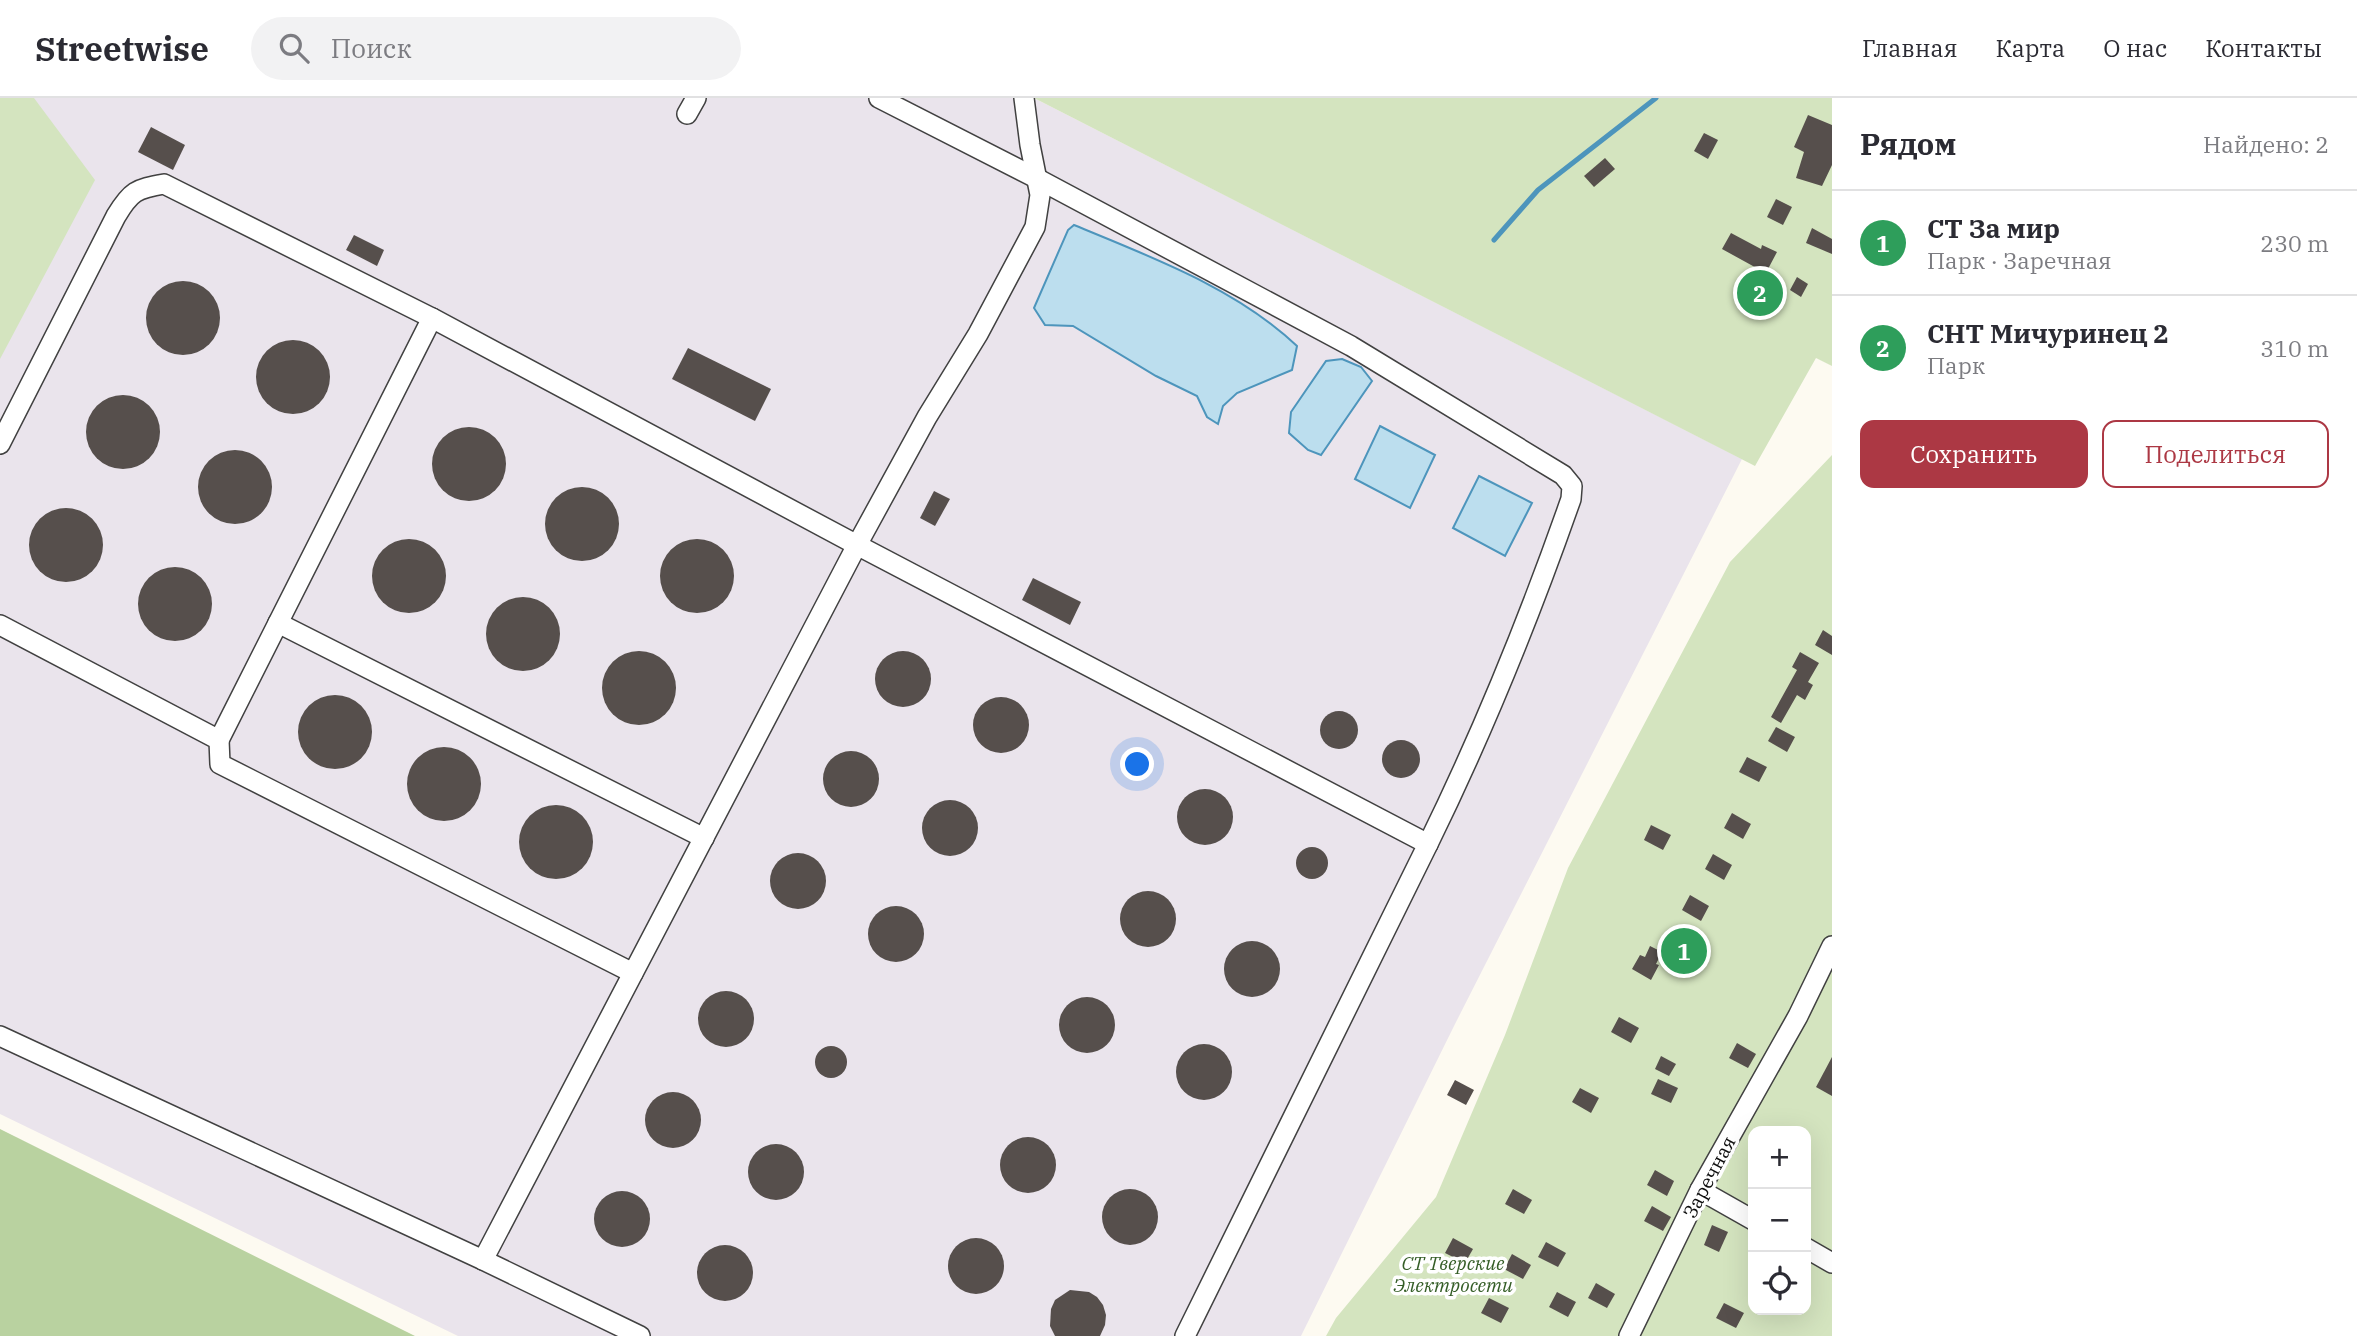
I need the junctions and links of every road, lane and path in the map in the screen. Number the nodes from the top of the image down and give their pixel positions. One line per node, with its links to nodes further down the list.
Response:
1 (879, 98): 3 (street)
2 (1024, 98): 3 (street)
3 (1038, 180): 6 (street); 11 (street)
4 (432, 318): 5 (street); 6 (street); 7 (street)
5 (0, 444)
6 (858, 545): 10 (street); 11 (street)
7 (278, 623): 9 (street); 10 (street)
8 (0, 625): 9 (street)
9 (219, 740): 13 (street)
10 (704, 838): 13 (street)
11 (1428, 844): 21 (street)
12 (1832, 946): 15 (street, Заречная)
13 (633, 973): 18 (street)
14 (0, 1036): 18 (street)
15 (1700, 1190): 16 (street); 22 (street, Заречная)
16 (1748, 1217)
17 (1811, 1251): 19 (street)
18 (483, 1260): 20 (street)
19 (1832, 1263)
20 (640, 1336)
21 (1185, 1336)
22 (1629, 1336)

